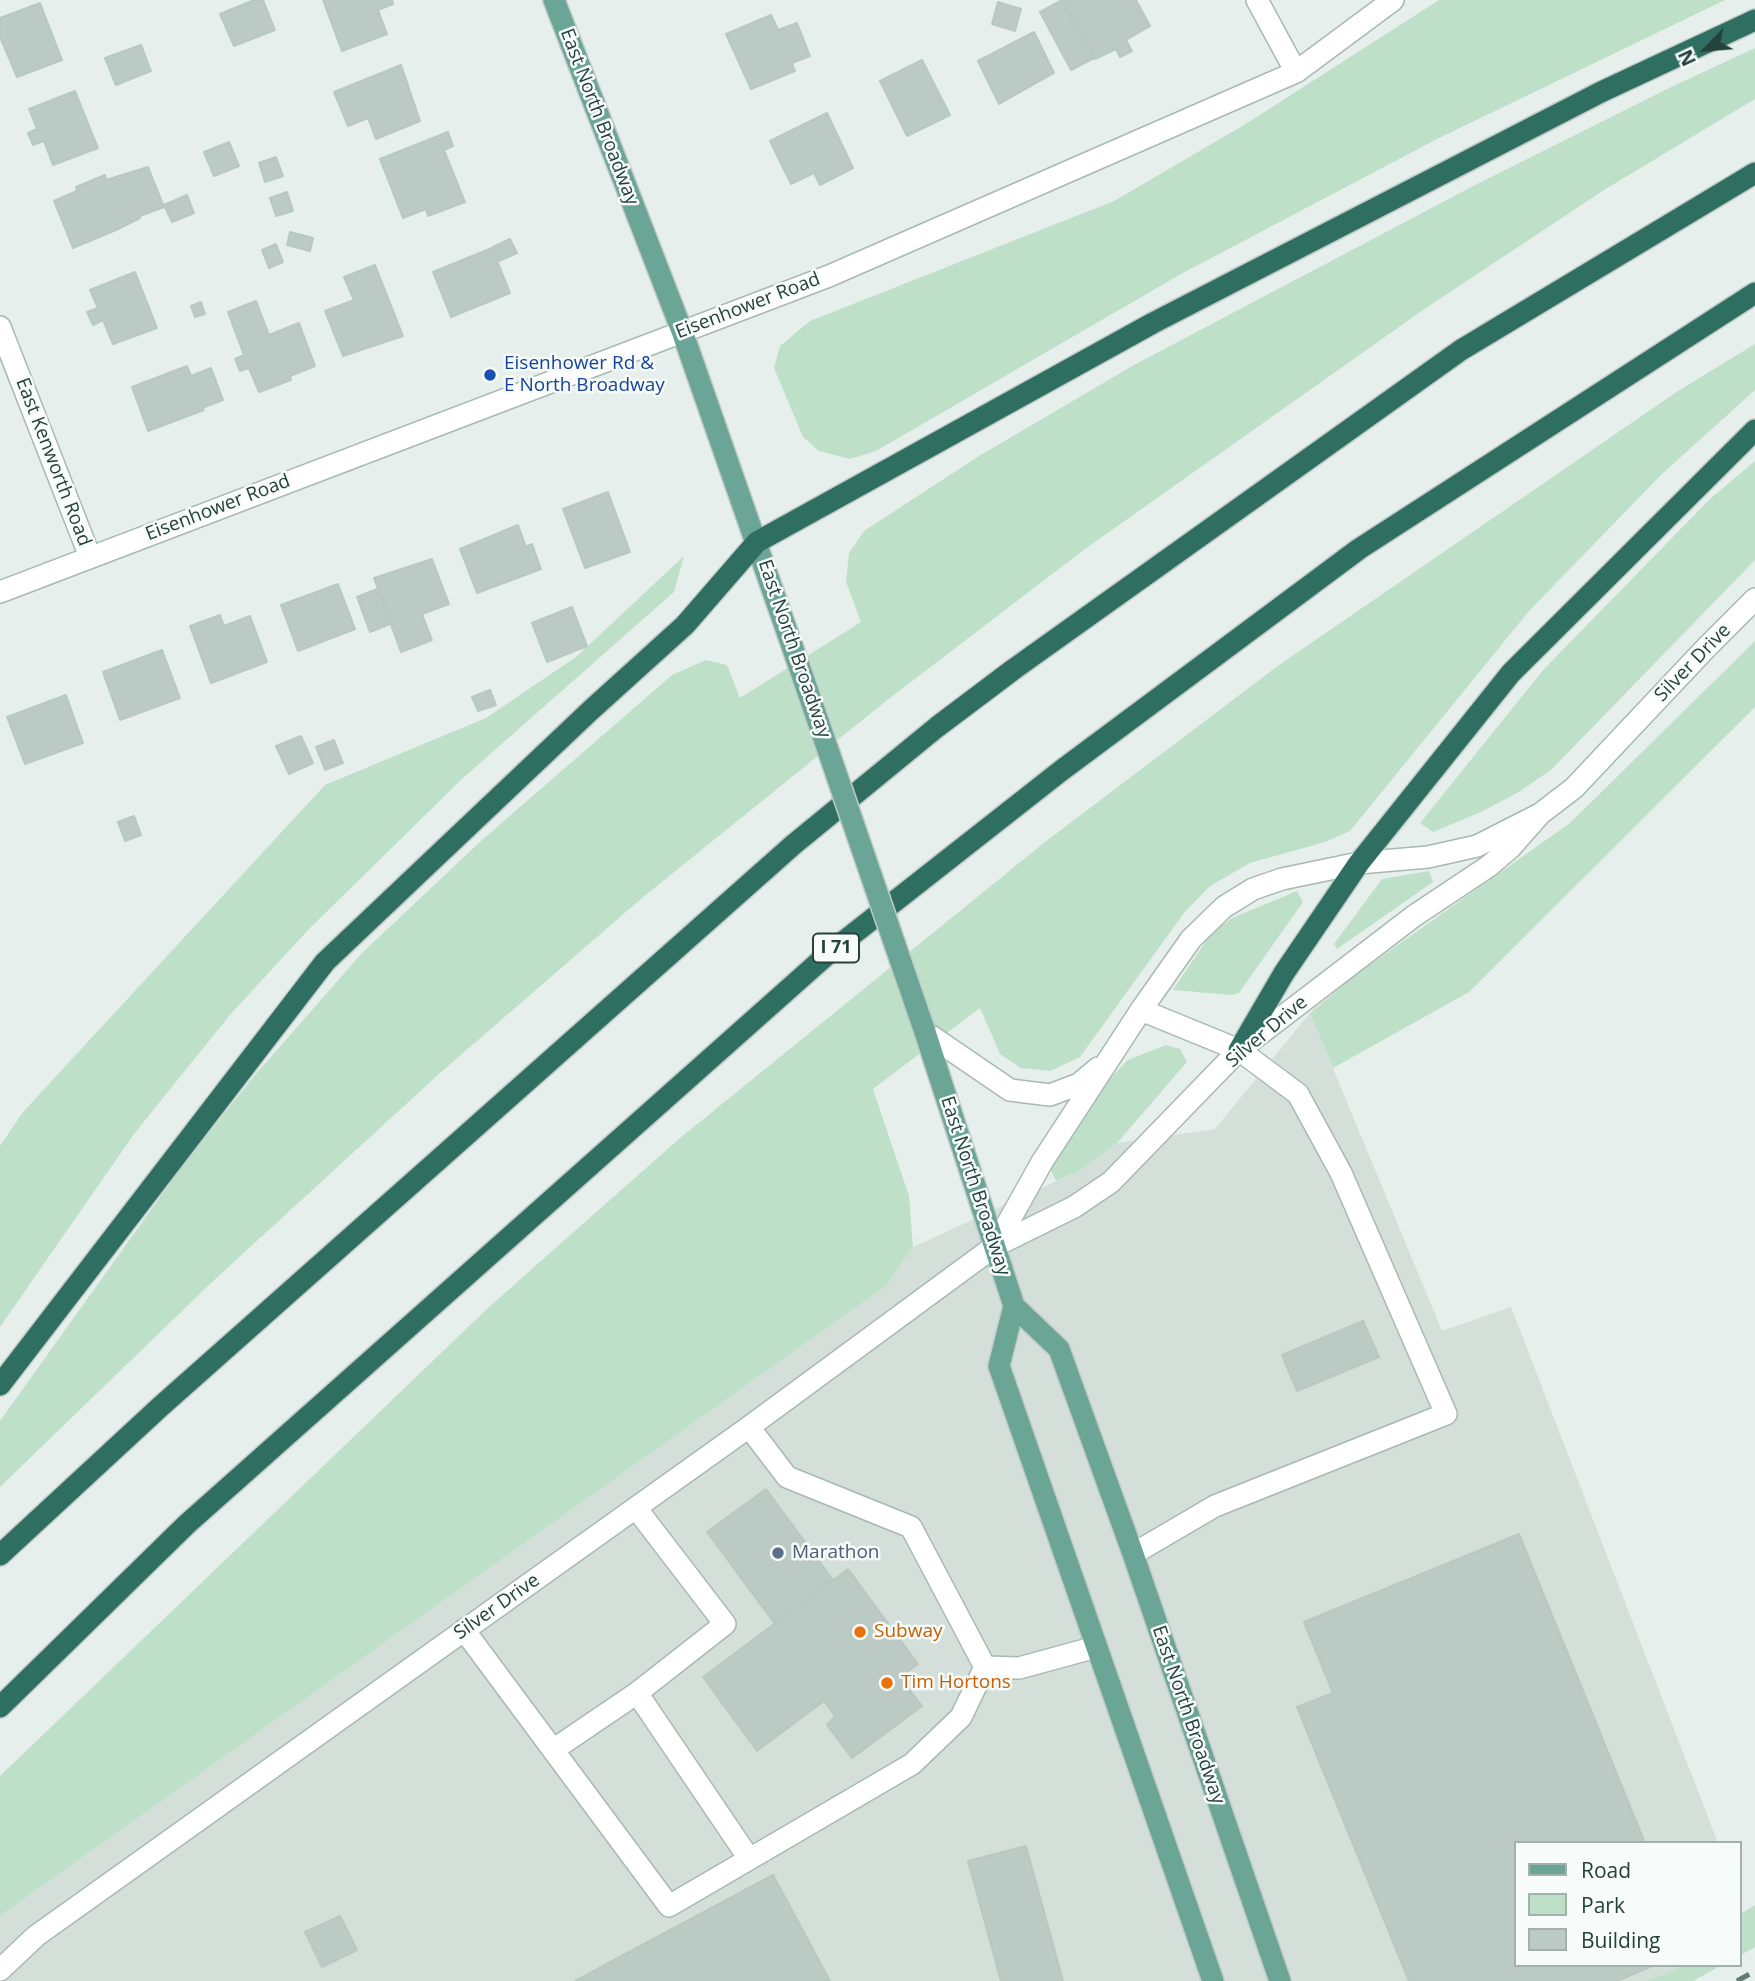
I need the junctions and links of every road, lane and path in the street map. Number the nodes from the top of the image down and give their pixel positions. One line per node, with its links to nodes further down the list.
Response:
1 (554, 0): 9 (main road, East North Broadway)
2 (1257, 0): 5 (street)
3 (1393, 0): 5 (street, Eisenhower Road)
4 (1755, 20): 11 (highway)
5 (1296, 72): 9 (street, Eisenhower Road)
6 (1755, 173): 27 (highway)
7 (1755, 293): 32 (highway, I 71)
8 (0, 327): 12 (street, East Kenworth Road)
9 (682, 331): 11 (main road, East North Broadway); 12 (street, Eisenhower Road)
10 (1755, 430): 16 (highway)
11 (757, 542): 18 (main road, East North Broadway, bridge); 23 (highway)
12 (90, 557): 13 (street, Eisenhower Road)
13 (0, 592)
14 (1755, 599): 15 (street, Silver Drive)
15 (1540, 814): 16 (street, Silver Drive); 19 (street, Silver Drive)
16 (1359, 863): 17 (street, Silver Drive); 19 (highway)
17 (1141, 1010): 19 (street); 20 (street, Silver Drive)
18 (925, 1032): 20 (street, Silver Drive); 21 (main road, East North Broadway)
19 (1240, 1050): 21 (street, Silver Drive); 26 (street)
20 (1113, 1056): 21 (street, Silver Drive)
21 (995, 1246): 22 (main road, East North Broadway); 24 (street, Silver Drive)
22 (1014, 1306): 26 (main road, East North Broadway); 29 (main road)
23 (0, 1385)
24 (749, 1427): 25 (street, Silver Drive); 30 (street)
25 (636, 1508): 28 (street, Silver Drive); 31 (street)
26 (1133, 1553): 37 (main road, East North Broadway)
27 (0, 1555)
28 (464, 1630): 33 (street); 35 (street, Silver Drive)
29 (1096, 1647): 30 (street); 36 (main road)
30 (985, 1667): 34 (street)
31 (637, 1693): 33 (street); 34 (street)
32 (0, 1707)
33 (553, 1750): 34 (street)
34 (748, 1857)
35 (0, 1969)
36 (1213, 1981)
37 (1280, 1981)

